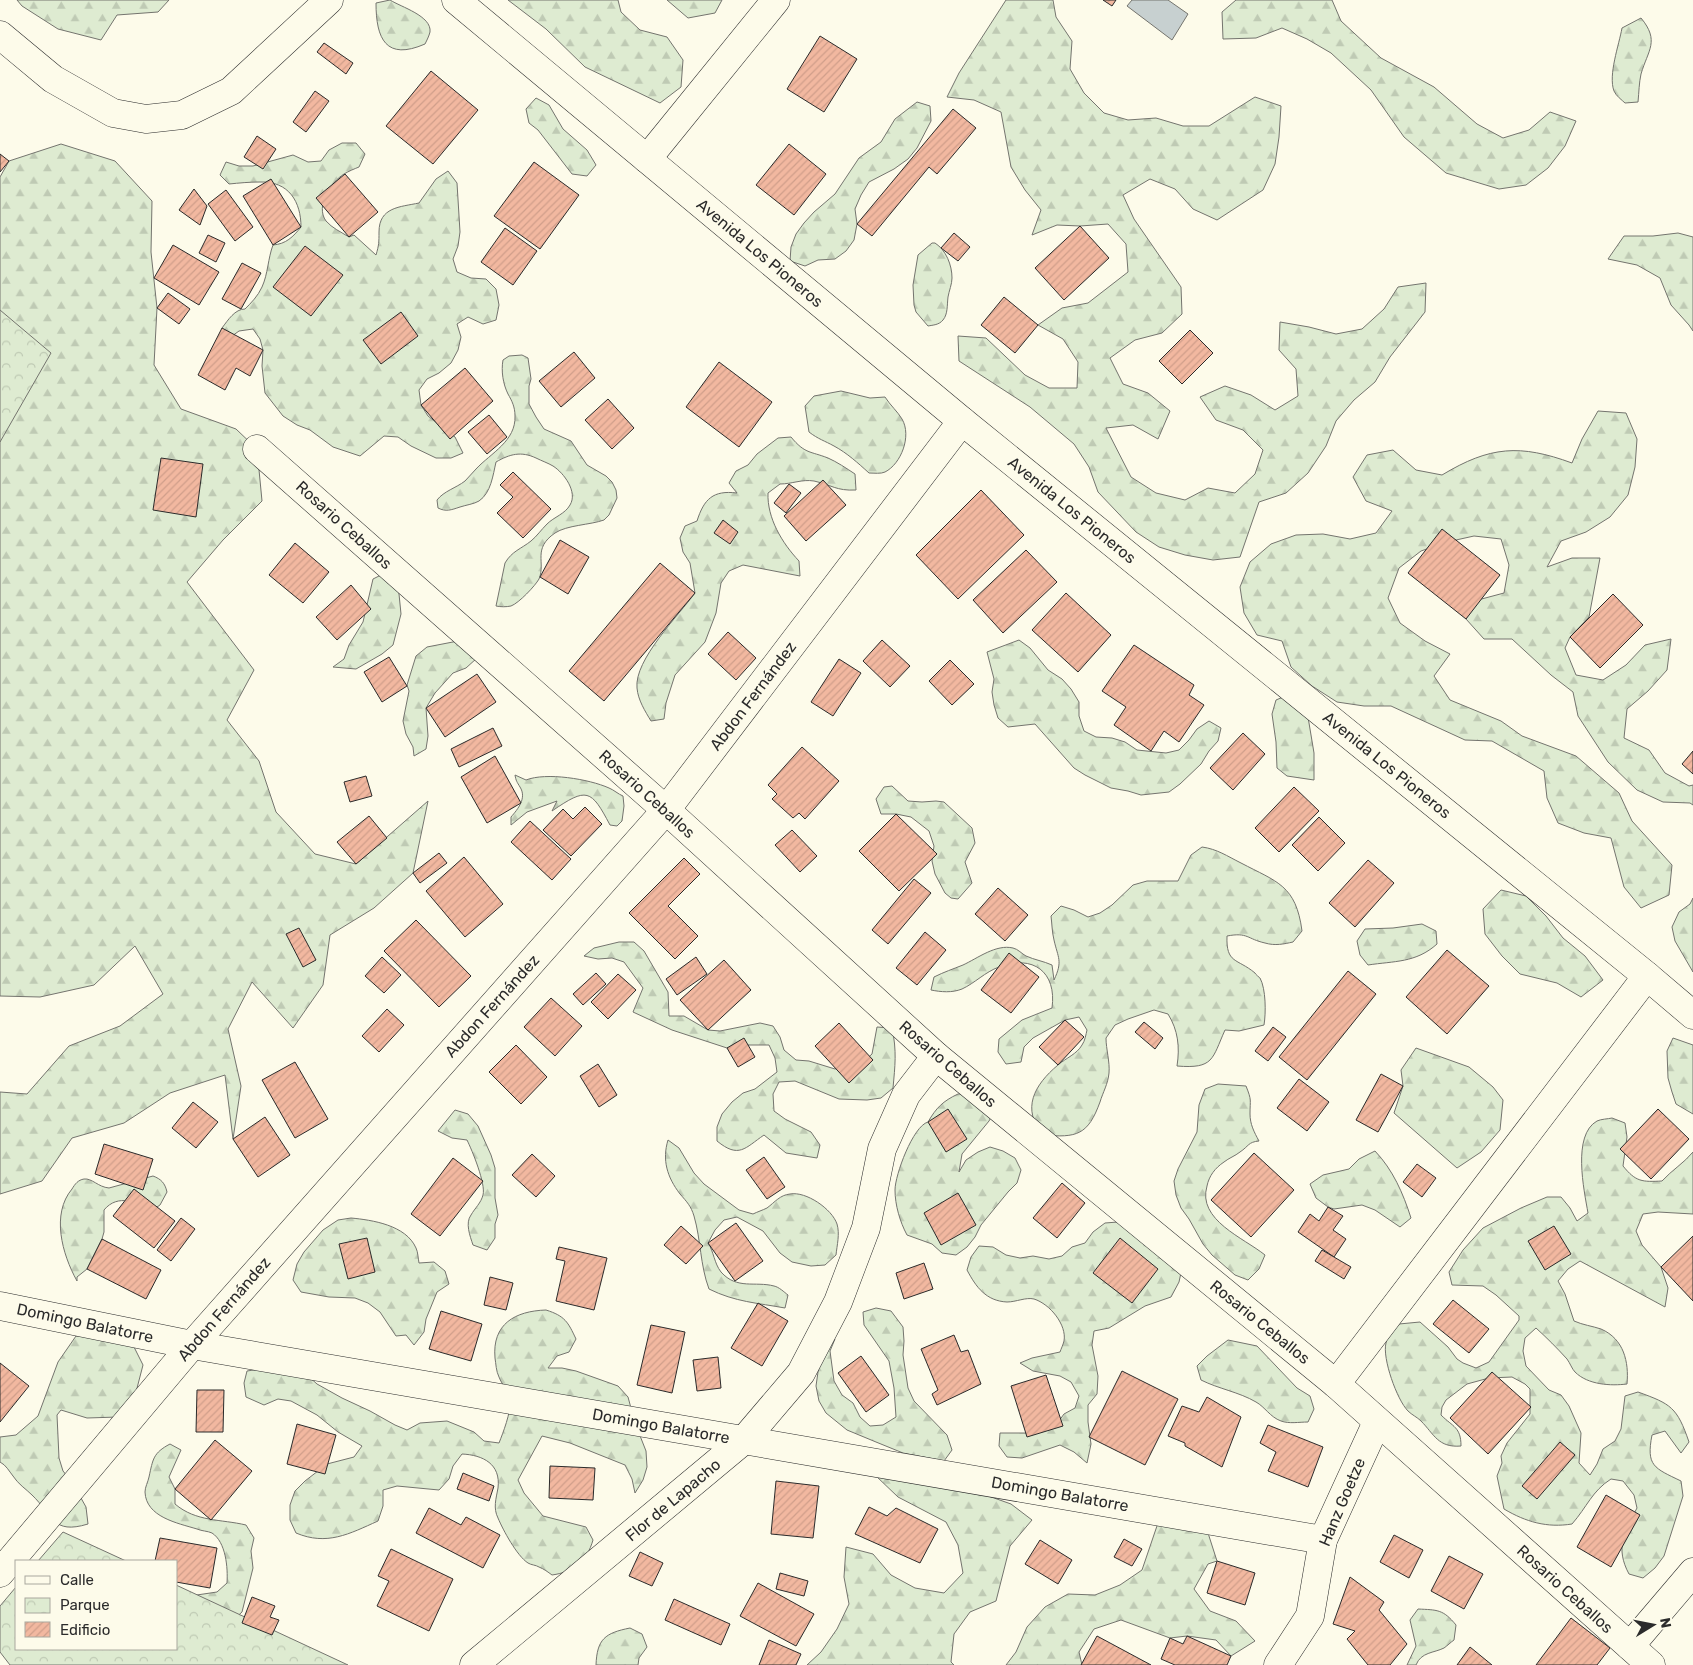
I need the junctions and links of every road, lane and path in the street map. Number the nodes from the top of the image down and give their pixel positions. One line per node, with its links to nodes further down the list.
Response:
1 (328, 0): 4 (street)
2 (456, 0): 5 (street, Avenida Los Pioneros)
3 (776, 0): 5 (street)
4 (0, 35)
5 (647, 159): 6 (street, Avenida Los Pioneros)
6 (962, 421): 8 (street, Abdon Fernández); 9 (street, Avenida Los Pioneros)
7 (257, 448): 8 (street, Rosario Ceballos)
8 (666, 810): 11 (street, Rosario Ceballos); 13 (street, Abdon Fernández)
9 (1647, 976): 10 (street, Avenida Los Pioneros); 14 (street)
10 (1693, 1015)
11 (936, 1056): 14 (street, Rosario Ceballos); 16 (street, Flor de Lapacho)
12 (0, 1306): 13 (street, Domingo Balatorre)
13 (192, 1345): 16 (street, Domingo Balatorre); 19 (street, Abdon Fernández)
14 (1336, 1384): 15 (street, Rosario Ceballos)
15 (1378, 1422): 17 (street, Hanz Goetze); 20 (street, Rosario Ceballos)
16 (744, 1440): 17 (street, Domingo Balatorre); 21 (street, Flor de Lapacho)
17 (1323, 1540): 22 (street, Hanz Goetze)
18 (1693, 1572): 20 (street)
19 (0, 1573)
20 (1630, 1646): 23 (street, Rosario Ceballos)
21 (474, 1665)
22 (1278, 1665)
23 (1651, 1665)

